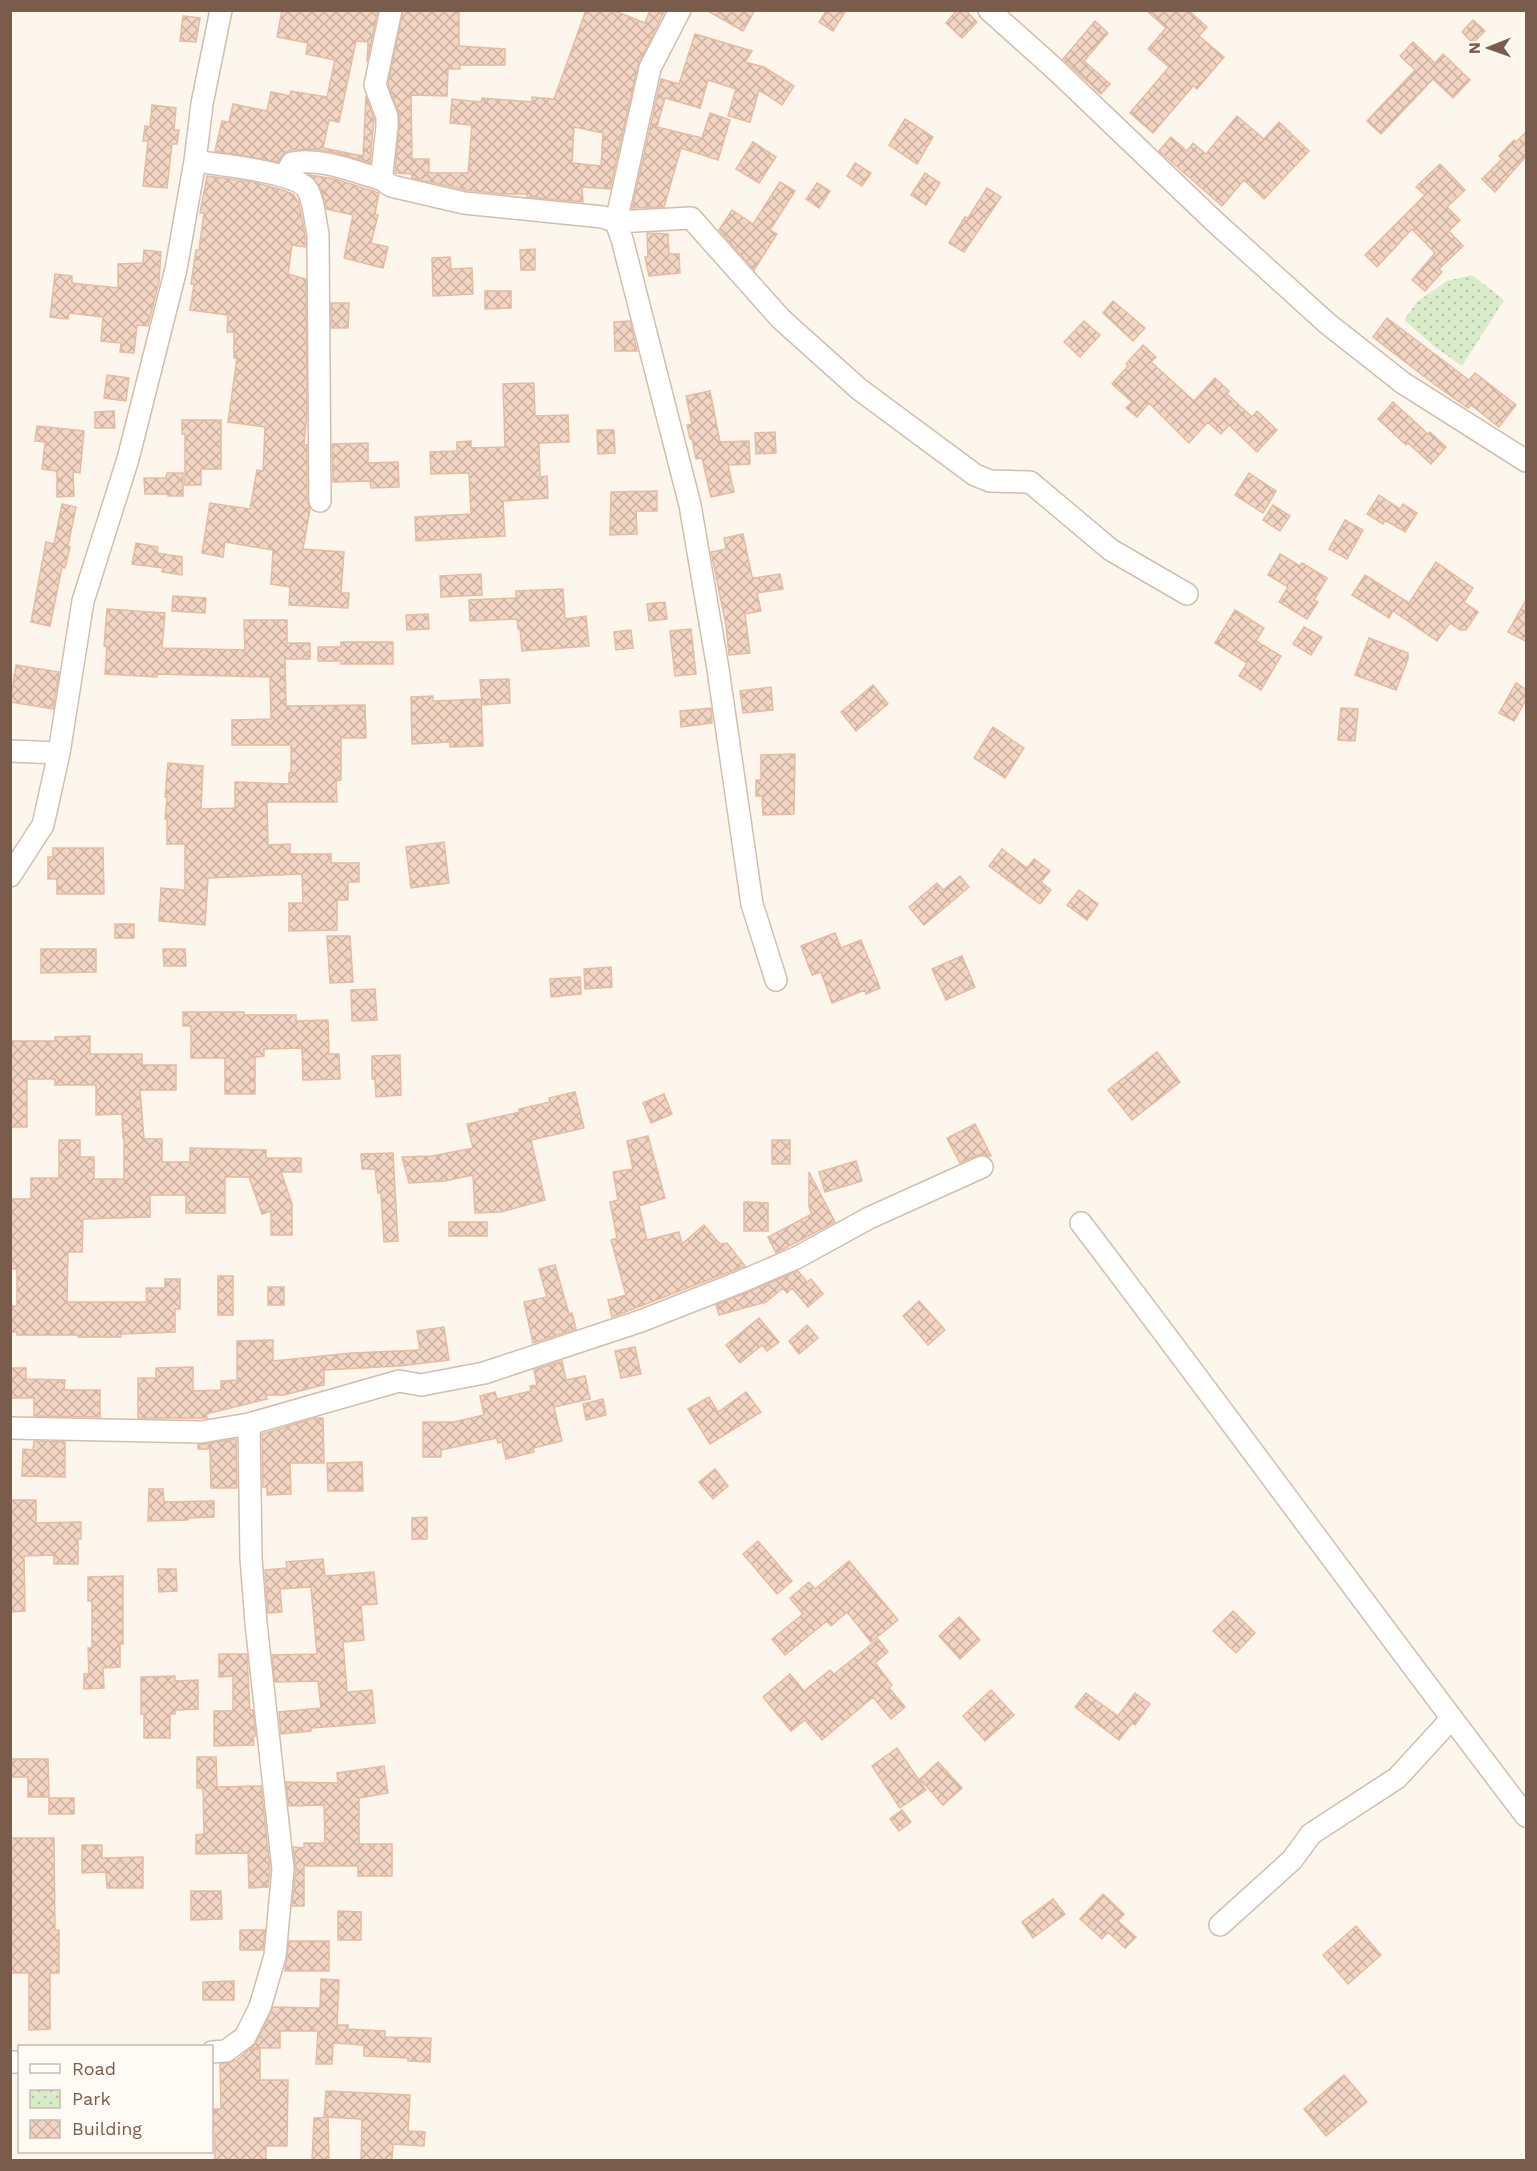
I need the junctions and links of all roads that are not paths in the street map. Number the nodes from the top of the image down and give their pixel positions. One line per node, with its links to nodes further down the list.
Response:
1 (221, 10): 5 (street)
2 (391, 10): 7 (street)
3 (680, 10): 8 (street)
4 (989, 10): 9 (street)
5 (195, 161): 6 (street); 13 (street)
6 (285, 176): 7 (street); 10 (street)
7 (383, 180): 8 (street)
8 (616, 222): 11 (street); 15 (street)
9 (1527, 461)
10 (320, 501)
11 (1187, 594)
12 (10, 751): 13 (street)
13 (59, 753): 14 (street)
14 (10, 876)
15 (776, 980)
16 (982, 1167): 18 (street)
17 (1081, 1223): 20 (street)
18 (249, 1424): 19 (street); 23 (street)
19 (10, 1428)
20 (1452, 1718): 21 (street); 22 (street)
21 (1527, 1816)
22 (1220, 1925)
23 (213, 2052)

